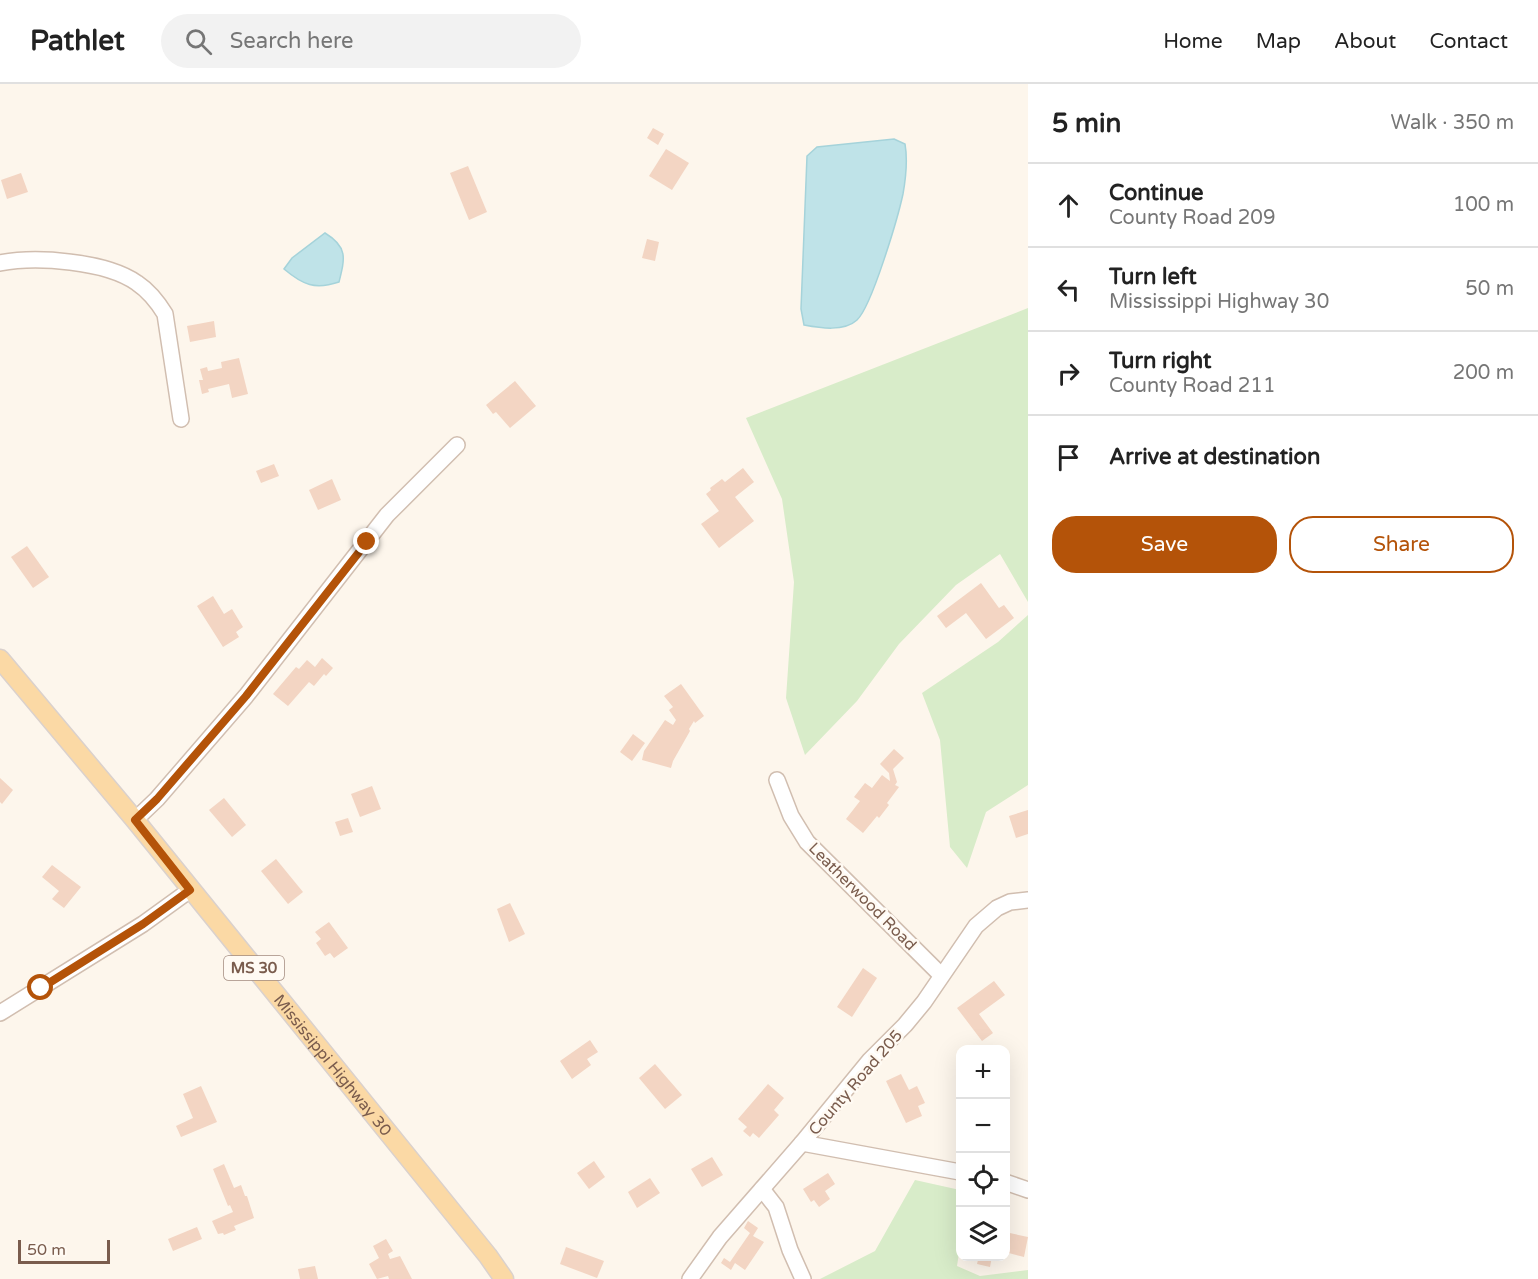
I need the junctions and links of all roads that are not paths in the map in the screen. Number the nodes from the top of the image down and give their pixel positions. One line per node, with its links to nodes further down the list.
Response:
1 (0, 263): 2 (street)
2 (181, 419)
3 (457, 446): 6 (street)
4 (0, 659): 6 (main road, Mississippi Highway 30 / MS 30)
5 (777, 780): 9 (street, Leatherwood Road)
6 (135, 820): 7 (main road, Mississippi Highway 30 / MS 30)
7 (190, 890): 10 (street); 16 (main road, Mississippi Highway 30 / MS 30)
8 (1028, 900): 9 (street, County Road 205)
9 (941, 975): 11 (street, County Road 205)
10 (0, 1013)
11 (802, 1143): 12 (street); 14 (street, County Road 205)
12 (956, 1171)
13 (1010, 1184): 15 (street)
14 (762, 1189): 17 (street, County Road 205); 18 (street)
15 (1028, 1190)
16 (504, 1279)
17 (690, 1279)
18 (803, 1279)

